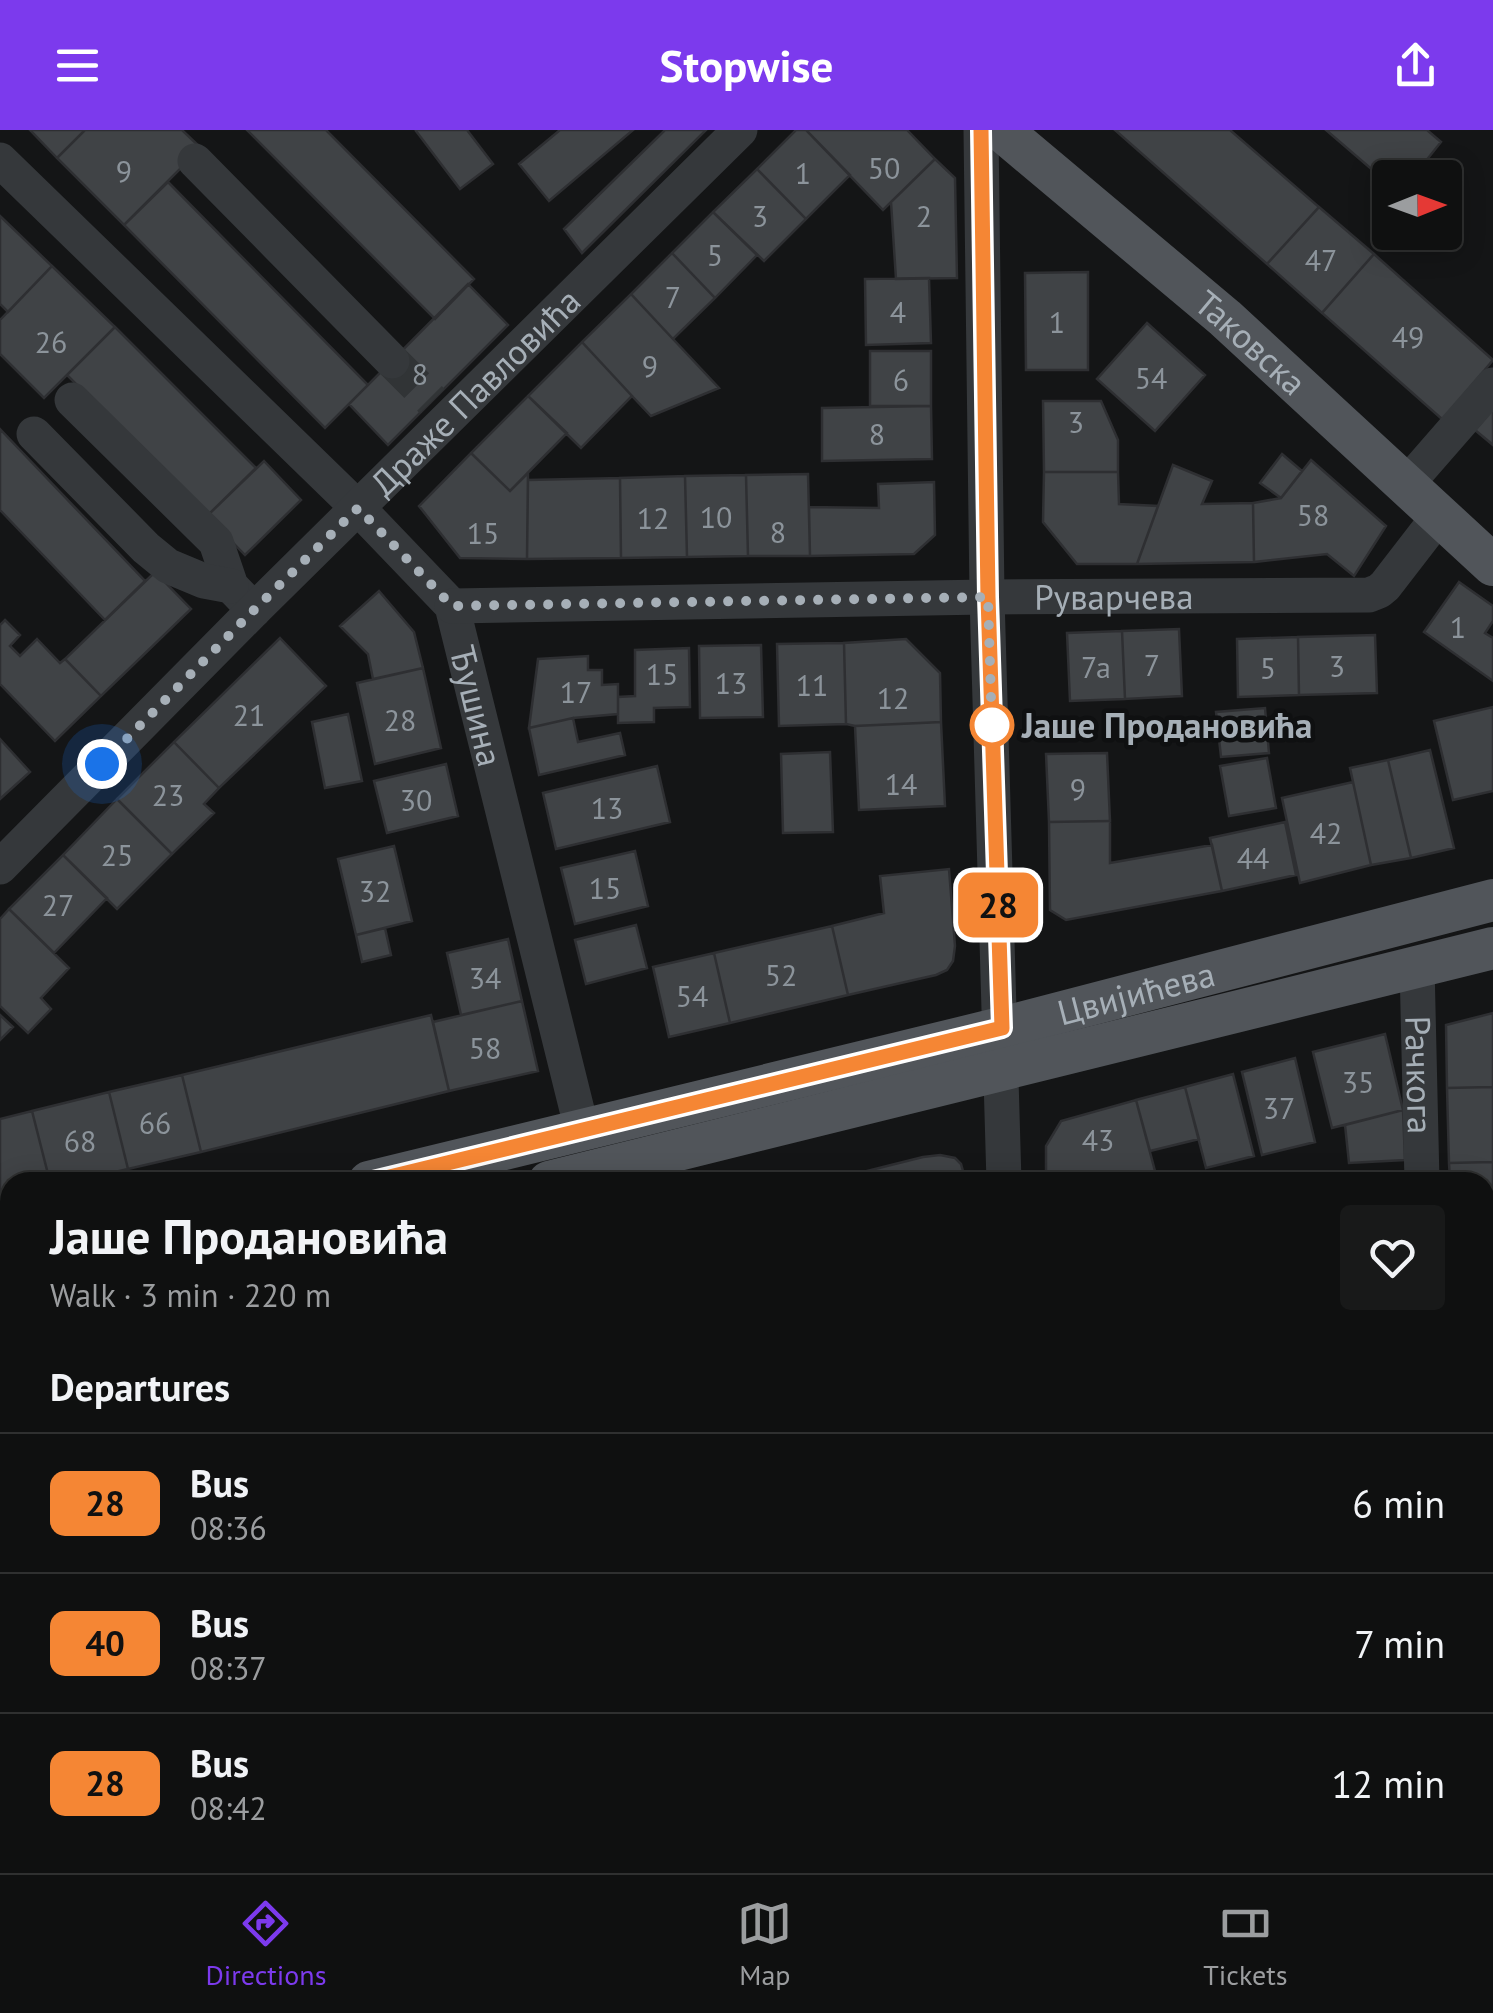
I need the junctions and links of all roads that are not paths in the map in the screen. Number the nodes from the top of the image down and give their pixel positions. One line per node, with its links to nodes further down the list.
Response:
1 (740, 130): 11 (street, Драже Павловића)
2 (980, 130): 14 (street)
3 (1001, 130): 10 (main road, Таковска)
4 (0, 160): 11 (street, Ђушина)
5 (194, 161): 6 (street)
6 (392, 361)
7 (1493, 386): 10 (street)
8 (72, 400): 15 (street)
9 (34, 434): 15 (street)
10 (1405, 486): 12 (main road, Таковска)
11 (358, 508): 15 (street, Драже Павловића); 16 (street, Ђушина)
12 (1439, 516): 13 (main road, Таковска); 14 (street, Руварчева)
13 (1493, 564)
14 (988, 597): 16 (street, Руварчева); 21 (street)
15 (242, 598): 17 (street, Драже Павловића)
16 (452, 606): 23 (street, Ђушина)
17 (0, 867)
18 (1493, 900): 21 (main road, Цвијићева)
19 (1493, 948): 20 (main road, Цвијићева)
20 (1416, 966): 22 (main road, Цвијићева); 27 (street, Рачкога)
21 (1002, 1028): 22 (street); 23 (main road, Цвијићева)
22 (1002, 1070): 25 (main road, Цвијићева); 26 (street)
23 (582, 1130): 24 (main road, Цвијићева)
24 (409, 1172)
25 (589, 1172)
26 (1004, 1172)
27 (1422, 1172)

